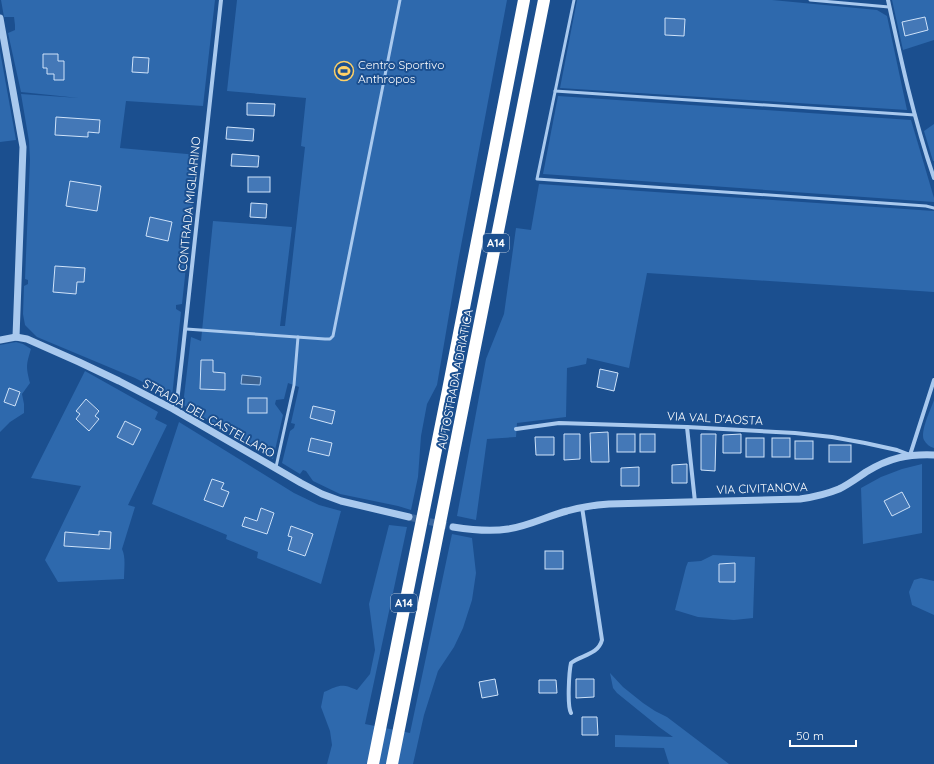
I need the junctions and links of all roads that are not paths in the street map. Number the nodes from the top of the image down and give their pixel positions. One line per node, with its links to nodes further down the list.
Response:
1 (221, 0): 15 (street, CONTRADA MIGLIARINO)
2 (400, 0): 17 (lane)
3 (524, 0): 31 (highway, AUTOSTRADA ADRIATICA / A14)
4 (544, 0): 32 (highway, AUTOSTRADA ADRIATICA / A14)
5 (574, 0): 10 (lane)
6 (810, 0): 8 (lane)
7 (888, 0): 8 (street)
8 (889, 7): 11 (street)
9 (0, 18): 16 (street)
10 (555, 91): 11 (lane); 14 (lane)
11 (915, 115): 12 (street)
12 (932, 166): 13 (street)
13 (934, 178)
14 (934, 208)
15 (186, 329): 17 (lane); 20 (street, CONTRADA MIGLIARINO)
16 (16, 337): 18 (street, STRADA DEL CASTELLARO); 20 (street, STRADA DEL CASTELLARO)
17 (298, 337): 25 (lane)
18 (0, 340)
19 (934, 380): 23 (street)
20 (173, 410): 25 (street, STRADA DEL CASTELLARO)
21 (687, 427): 22 (street, VIA VAL D'AOSTA); 23 (street, VIA VAL D'AOSTA); 26 (street)
22 (516, 429)
23 (910, 455): 24 (street, VIA CIVITANOVA); 26 (street, VIA CIVITANOVA)
24 (934, 455)
25 (275, 469): 28 (street, STRADA DEL CASTELLARO)
26 (695, 502): 27 (street, VIA CIVITANOVA)
27 (582, 507): 29 (street, VIA CIVITANOVA); 30 (street)
28 (409, 517)
29 (453, 526)
30 (571, 713)
31 (373, 764)
32 (392, 764)

